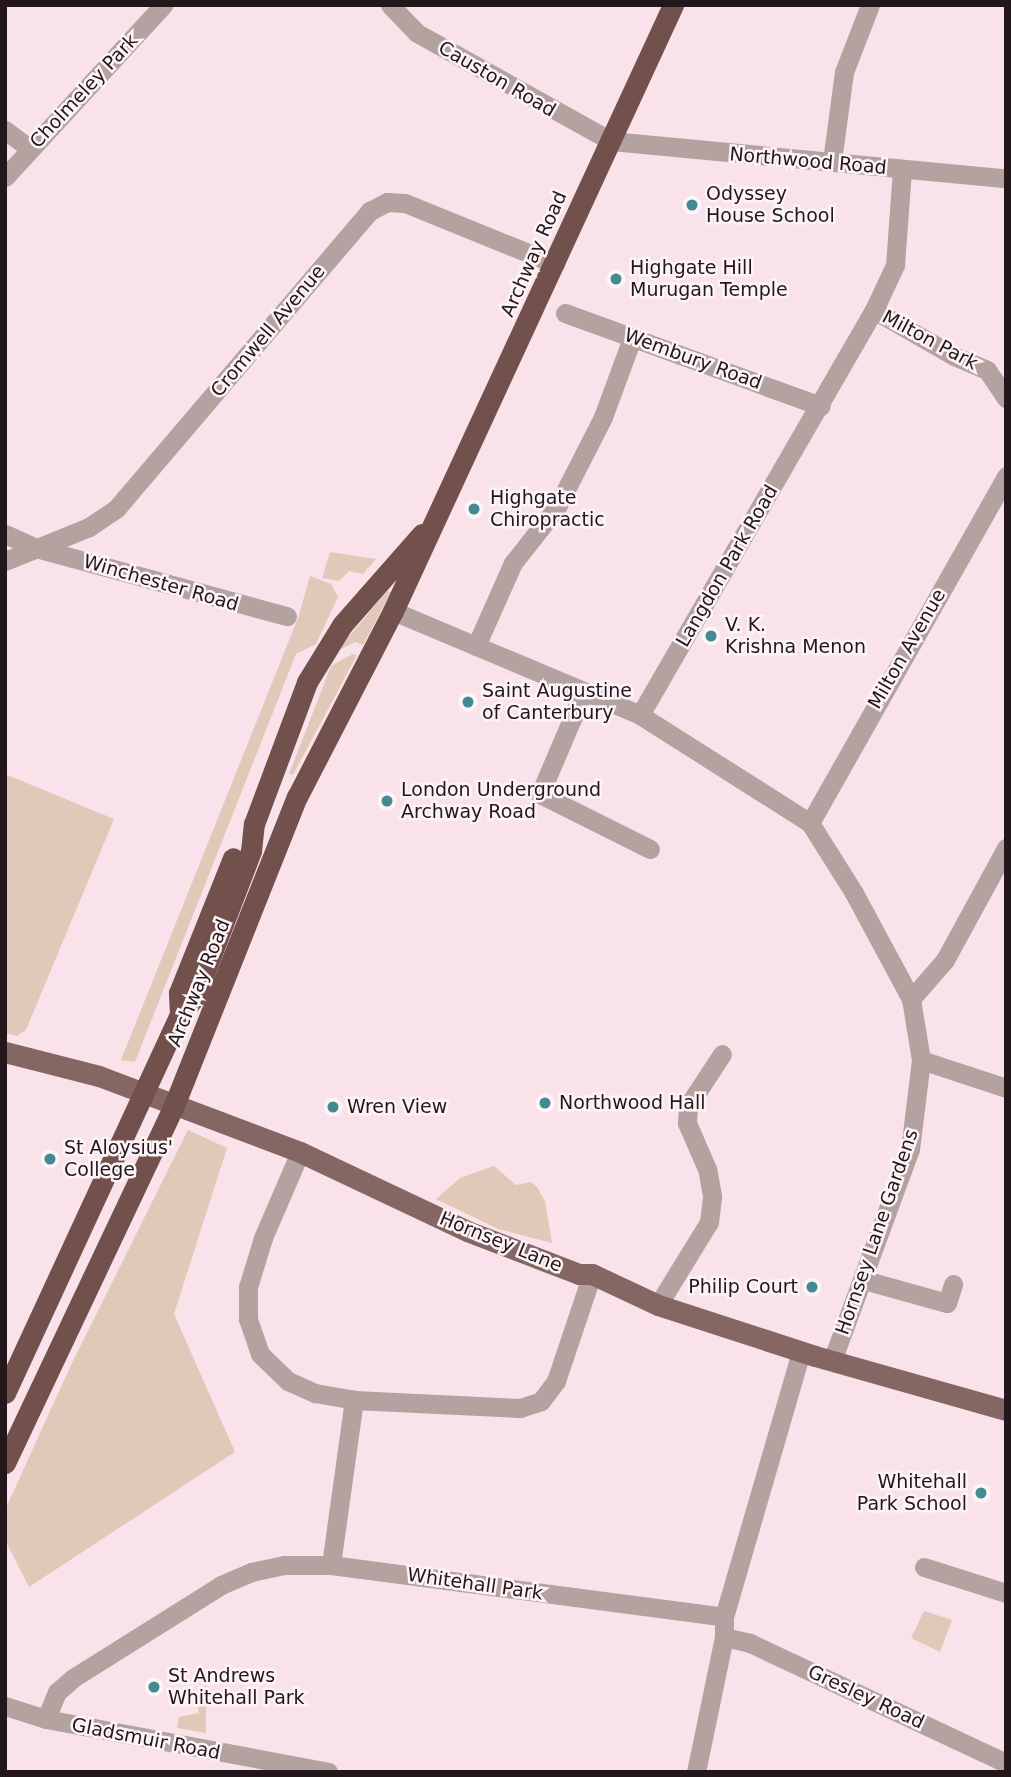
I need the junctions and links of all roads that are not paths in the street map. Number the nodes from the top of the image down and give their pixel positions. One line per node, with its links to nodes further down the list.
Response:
1 (163, 5): 7 (street, Cholmeley Park)
2 (390, 5): 6 (street, Causton Road)
3 (673, 5): 6 (highway, Archway Road)
4 (870, 5): 8 (street)
5 (5, 130): 7 (street)
6 (611, 141): 8 (street, Northwood Road); 12 (highway, Archway Road)
7 (30, 149): 10 (street, Cholmeley Park)
8 (832, 161): 9 (street, Northwood Road)
9 (902, 169): 11 (street, Northwood Road); 13 (street, Langdon Park Road)
10 (5, 177)
11 (1006, 178)
12 (555, 264): 20 (highway, Archway Road); 22 (street, Cromwell Avenue)
13 (874, 310): 16 (street, Milton Park); 18 (street, Langdon Park Road)
14 (565, 313): 15 (street, Wembury Road)
15 (632, 338): 18 (street, Wembury Road); 26 (street)
16 (996, 370): 17 (street, Milton Park)
17 (1006, 398)
18 (821, 405): 28 (street, Langdon Park Road)
19 (1006, 476): 29 (street, Milton Avenue)
20 (435, 520): 24 (highway, Archway Road); 44 (highway, Archway Road)
21 (5, 534): 22 (street, Winchester Road)
22 (36, 548): 23 (street, Cromwell Avenue); 25 (street, Winchester Road)
23 (5, 561)
24 (393, 611): 26 (street); 47 (highway, Archway Road)
25 (287, 616)
26 (477, 646): 27 (street)
27 (583, 693): 28 (street); 31 (street)
28 (640, 715): 29 (street, Hornsey Lane Gardens)
29 (810, 823): 32 (street, Hornsey Lane Gardens)
30 (1006, 848): 32 (street)
31 (650, 849)
32 (912, 999): 35 (street, Hornsey Lane Gardens)
33 (5, 1052): 37 (main road, Hornsey Lane)
34 (722, 1054): 41 (street)
35 (921, 1060): 36 (street); 39 (street, Hornsey Lane Gardens)
36 (1006, 1088)
37 (300, 1152): 38 (main road, Hornsey Lane); 45 (street)
38 (592, 1274): 41 (main road, Hornsey Lane); 45 (street)
39 (864, 1280): 40 (street); 43 (street, Hornsey Lane Gardens)
40 (953, 1284)
41 (658, 1305): 42 (main road, Hornsey Lane)
42 (801, 1352): 43 (main road, Hornsey Lane); 51 (street)
43 (832, 1361): 46 (main road, Hornsey Lane)
44 (5, 1393)
45 (354, 1399): 48 (street)
46 (1006, 1410)
47 (5, 1463)
48 (331, 1565): 51 (street, Whitehall Park); 53 (street, Whitehall Park)
49 (924, 1567): 50 (street)
50 (1006, 1593)
51 (724, 1627): 54 (street, Gresley Road); 56 (street)
52 (5, 1706): 53 (street)
53 (46, 1719): 55 (street, Gladsmuir Road)
54 (1006, 1763)
55 (328, 1772)
56 (696, 1772)

